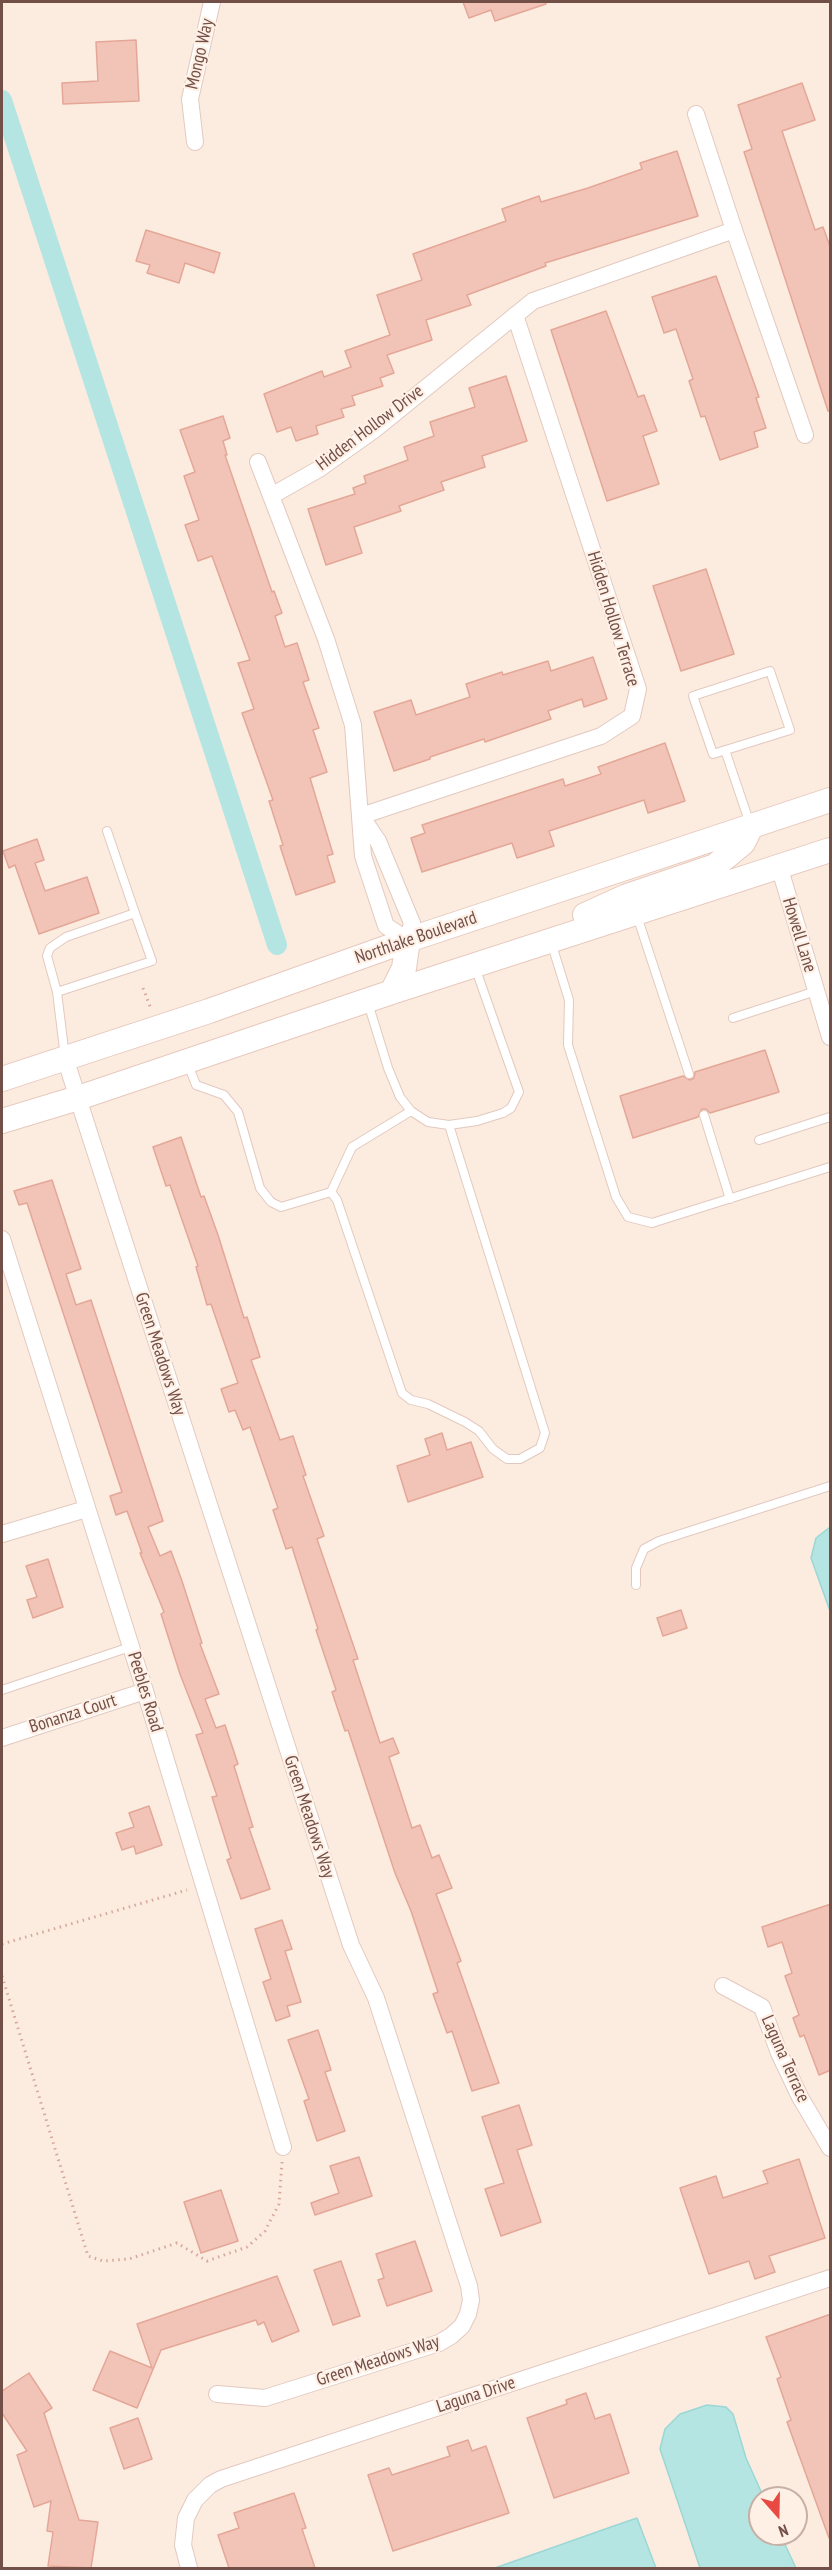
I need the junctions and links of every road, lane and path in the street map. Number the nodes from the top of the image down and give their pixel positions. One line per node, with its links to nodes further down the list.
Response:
1 (212, 2): 3 (street, Mongo Way)
2 (696, 114): 4 (street)
3 (195, 142)
4 (734, 230): 5 (street, Hidden Hollow Drive); 6 (street)
5 (514, 315): 8 (street, Hidden Hollow Drive); 11 (street, Hidden Hollow Terrace)
6 (805, 435)
7 (258, 462): 8 (street)
8 (271, 496): 11 (street)
9 (725, 750): 9 (lane); 12 (lane)
10 (831, 800): 12 (main road, Northlake Boulevard)
11 (361, 816): 19 (street); 19 (street)
12 (751, 827): 18 (main road); 19 (main road, Northlake Boulevard)
13 (107, 831): 16 (lane)
14 (831, 850): 15 (main road)
15 (779, 866): 17 (main road); 22 (street, Howell Lane)
16 (135, 913): 23 (lane); 23 (lane)
17 (636, 913): 18 (main road); 31 (lane)
18 (553, 939): 20 (main road); 42 (lane)
19 (408, 940): 24 (main road); 29 (main road, Northlake Boulevard)
20 (474, 965): 24 (main road); 38 (lane)
21 (143, 988): 26 (path)
22 (816, 991): 27 (lane); 28 (street, Howell Lane)
23 (57, 992): 29 (lane)
24 (392, 992): 25 (main road)
25 (367, 1000): 30 (main road); 34 (lane)
26 (151, 1009)
27 (733, 1018)
28 (831, 1037)
29 (65, 1058): 32 (main road, Northlake Boulevard); 33 (street, Green Meadows Way)
30 (187, 1061): 33 (main road); 41 (lane)
31 (689, 1074)
32 (2, 1078)
33 (78, 1098): 37 (main road); 59 (street, Green Meadows Way)
34 (411, 1111): 38 (lane); 41 (lane)
35 (704, 1115): 42 (lane)
36 (831, 1117): 39 (lane)
37 (2, 1121)
38 (449, 1125): 41 (lane)
39 (759, 1140)
40 (831, 1167): 42 (lane)
41 (331, 1192)
42 (730, 1199)
43 (2, 1239): 45 (street, Peebles Road)
44 (831, 1486): 47 (lane)
45 (87, 1509): 46 (street); 48 (street, Peebles Road)
46 (2, 1534)
47 (636, 1585)
48 (130, 1647): 49 (lane); 50 (street, Peebles Road)
49 (2, 1690)
50 (145, 1691): 51 (street, Bonanza Court); 52 (street, Peebles Road)
51 (2, 1737)
52 (204, 1886): 53 (path); 56 (street, Peebles Road)
53 (2, 1944)
54 (2, 1976): 56 (path)
55 (723, 1986): 57 (street, Laguna Terrace)
56 (283, 2147)
57 (831, 2148)
58 (831, 2278): 60 (street, Laguna Drive)
59 (217, 2394)
60 (189, 2568)

